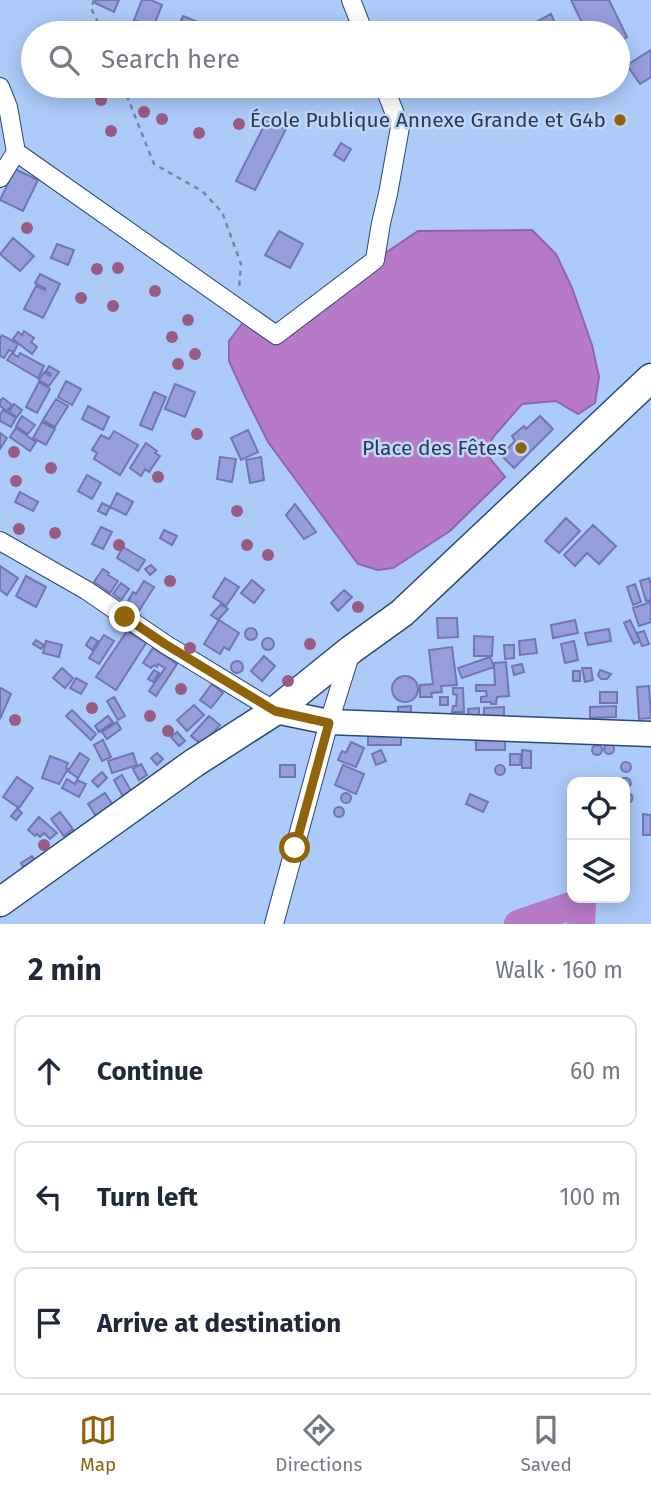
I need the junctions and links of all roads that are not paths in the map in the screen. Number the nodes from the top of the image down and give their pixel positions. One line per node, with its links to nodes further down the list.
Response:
1 (351, 0): 2 (street)
2 (359, 21)
3 (0, 87): 5 (street)
4 (389, 98): 5 (street)
5 (16, 152): 6 (street)
6 (0, 178)
7 (651, 378): 9 (main road)
8 (0, 541): 10 (street)
9 (352, 649): 10 (main road); 11 (street)
10 (275, 711): 11 (main road); 13 (main road)
11 (329, 723): 12 (main road); 14 (street)
12 (651, 734)
13 (0, 902)
14 (274, 924)

